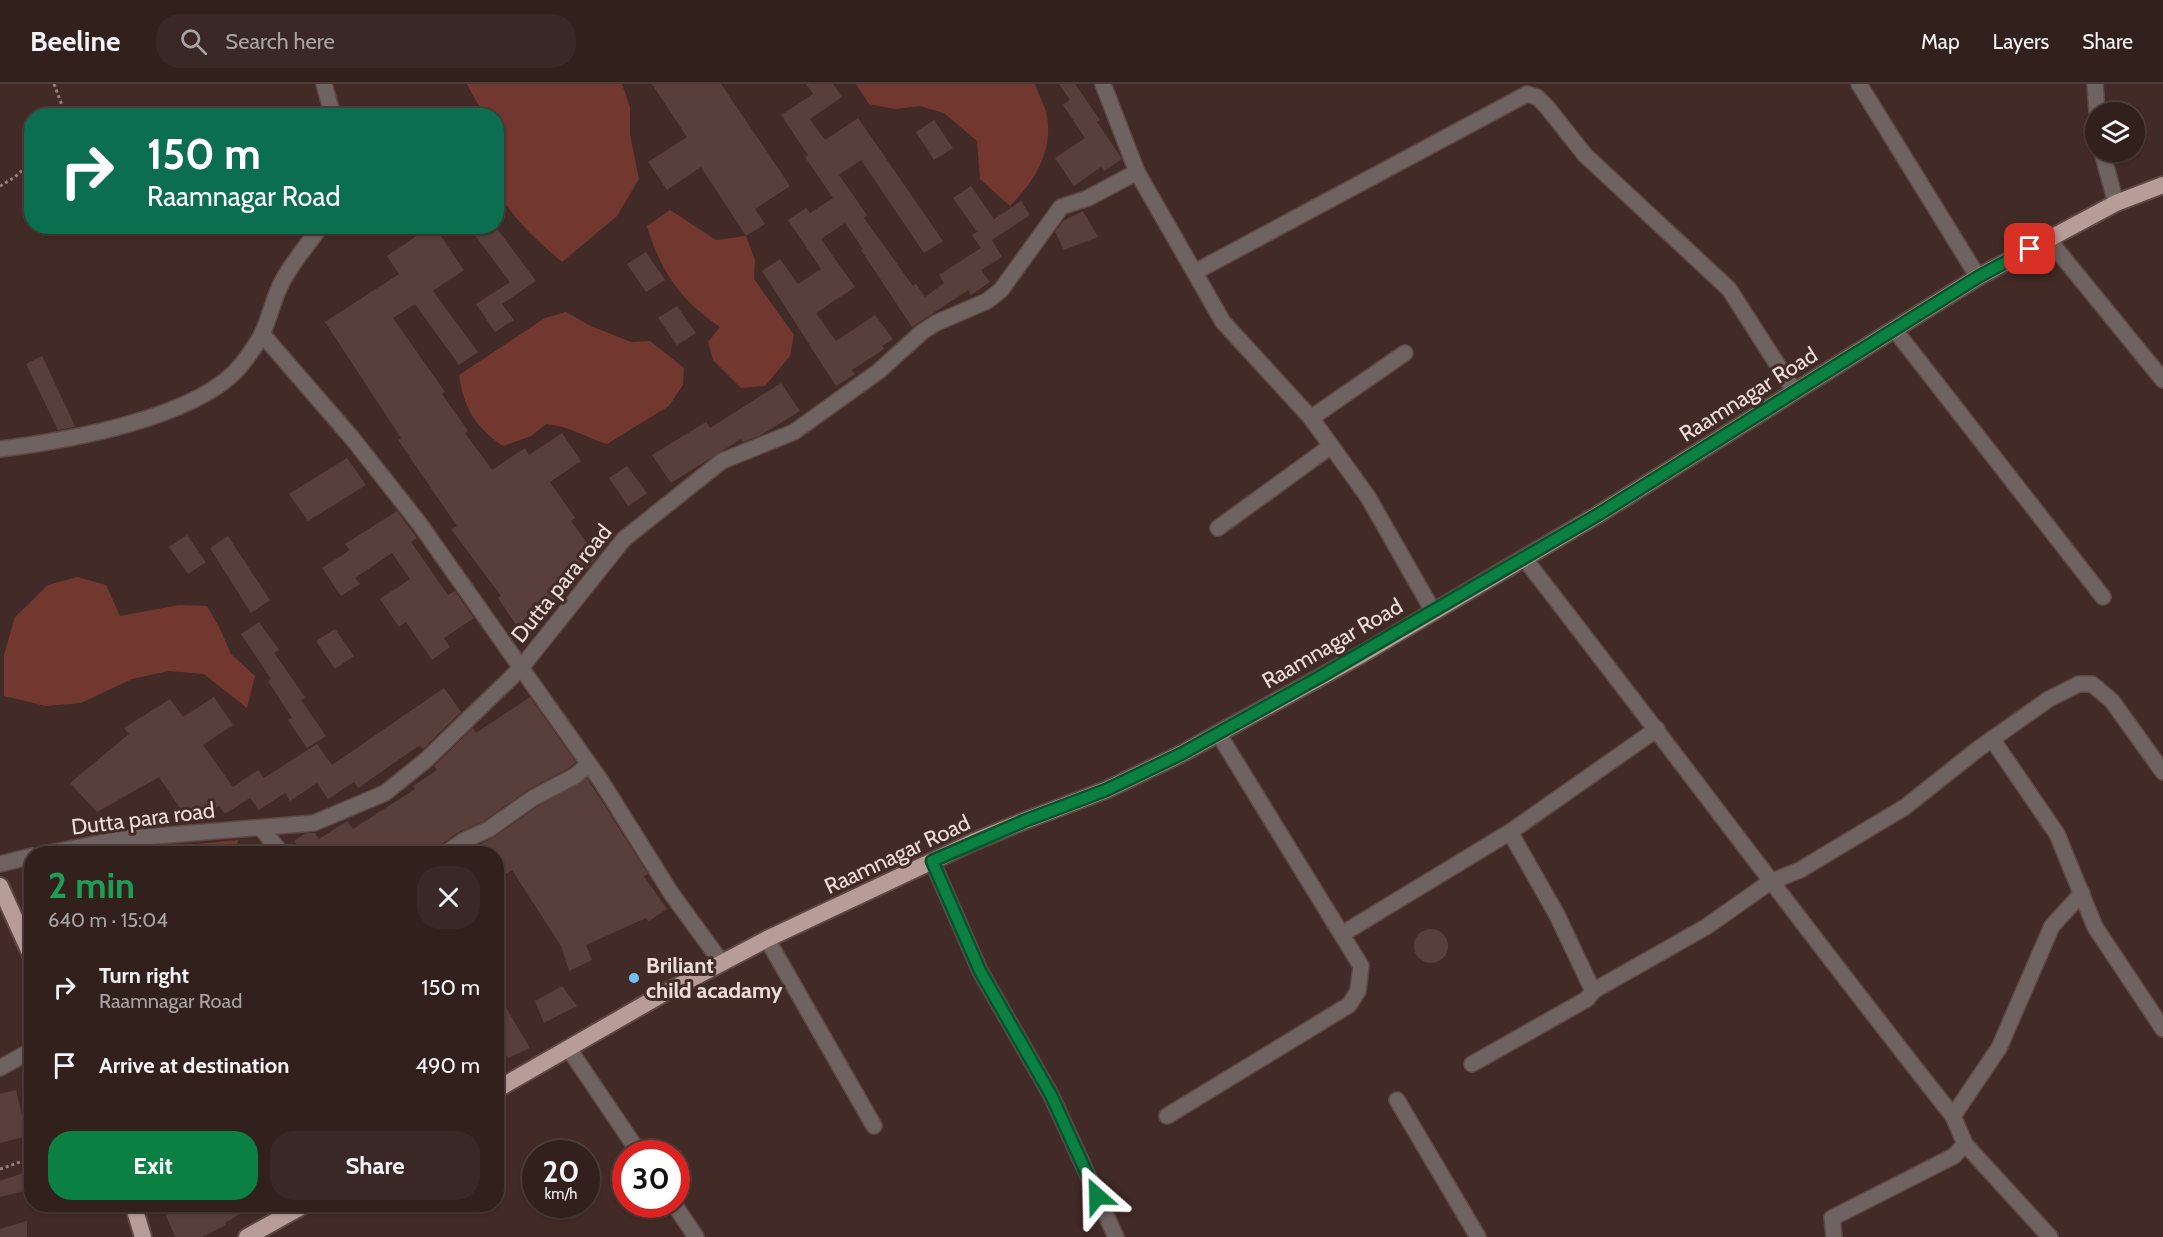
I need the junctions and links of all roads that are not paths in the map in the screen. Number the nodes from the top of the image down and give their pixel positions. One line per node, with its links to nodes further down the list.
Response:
1 (324, 84): 6 (street)
2 (1103, 84): 8 (street)
3 (2095, 84): 5 (street)
4 (1862, 85): 14 (street)
5 (2096, 102)
6 (331, 108)
7 (2105, 162): 10 (street)
8 (1137, 172): 13 (street); 27 (street, Dutta para road)
9 (2163, 185): 10 (highway, Raamnagar Road)
10 (2116, 203): 12 (highway, Raamnagar Road)
11 (315, 234): 16 (street)
12 (2048, 239): 14 (highway, Raamnagar Road); 18 (street)
13 (1195, 272): 19 (street); 20 (street)
14 (1978, 277): 15 (highway, Raamnagar Road)
15 (1894, 329): 19 (highway, Raamnagar Road); 25 (street)
16 (262, 334): 22 (street); 27 (street)
17 (1406, 353): 20 (street)
18 (2163, 380)
19 (1795, 392): 24 (highway, Raamnagar Road)
20 (1311, 418): 21 (street)
21 (1331, 446): 23 (street); 26 (street)
22 (0, 449)
23 (1218, 528)
24 (1524, 558): 26 (highway, Raamnagar Road); 28 (street)
25 (2103, 597)
26 (1433, 611): 29 (highway, Raamnagar Road)
27 (520, 669): 31 (street); 33 (street, Dutta para road)
28 (1657, 729): 34 (street); 41 (street)
29 (1218, 733): 39 (highway, Raamnagar Road); 44 (street)
30 (1992, 739): 32 (street); 41 (street); 43 (street)
31 (589, 764): 37 (street); 47 (street)
32 (2163, 772)
33 (261, 828): 35 (street, Dutta para road); 36 (street)
34 (1510, 832): 44 (street); 48 (street)
35 (85, 846)
36 (276, 846)
37 (456, 846)
38 (24, 858): 40 (street)
39 (932, 861): 46 (highway, Raamnagar Road); 67 (street)
40 (0, 864)
41 (1770, 882): 48 (street); 57 (street)
42 (0, 886): 45 (highway)
43 (2082, 893): 49 (street); 57 (street)
44 (1342, 934): 56 (street)
45 (24, 939)
46 (767, 939): 47 (highway, Raamnagar Road); 58 (street)
47 (722, 963): 50 (highway, Raamnagar Road)
48 (1593, 991): 52 (street)
49 (2163, 1029)
50 (569, 1049): 54 (highway, Raamnagar Road); 59 (street)
51 (24, 1054): 53 (street)
52 (1472, 1064)
53 (0, 1068)
54 (504, 1086)
55 (1397, 1100): 68 (street)
56 (1167, 1116)
57 (1953, 1116): 60 (street)
58 (874, 1126)
59 (631, 1140)
60 (1965, 1144): 69 (street); 70 (street)
61 (136, 1212): 64 (highway)
62 (292, 1212): 65 (highway)
63 (683, 1218): 66 (street)
64 (144, 1237)
65 (247, 1237)
66 (696, 1237)
67 (1116, 1237)
68 (1478, 1237)
69 (1834, 1237)
70 (2050, 1237)

